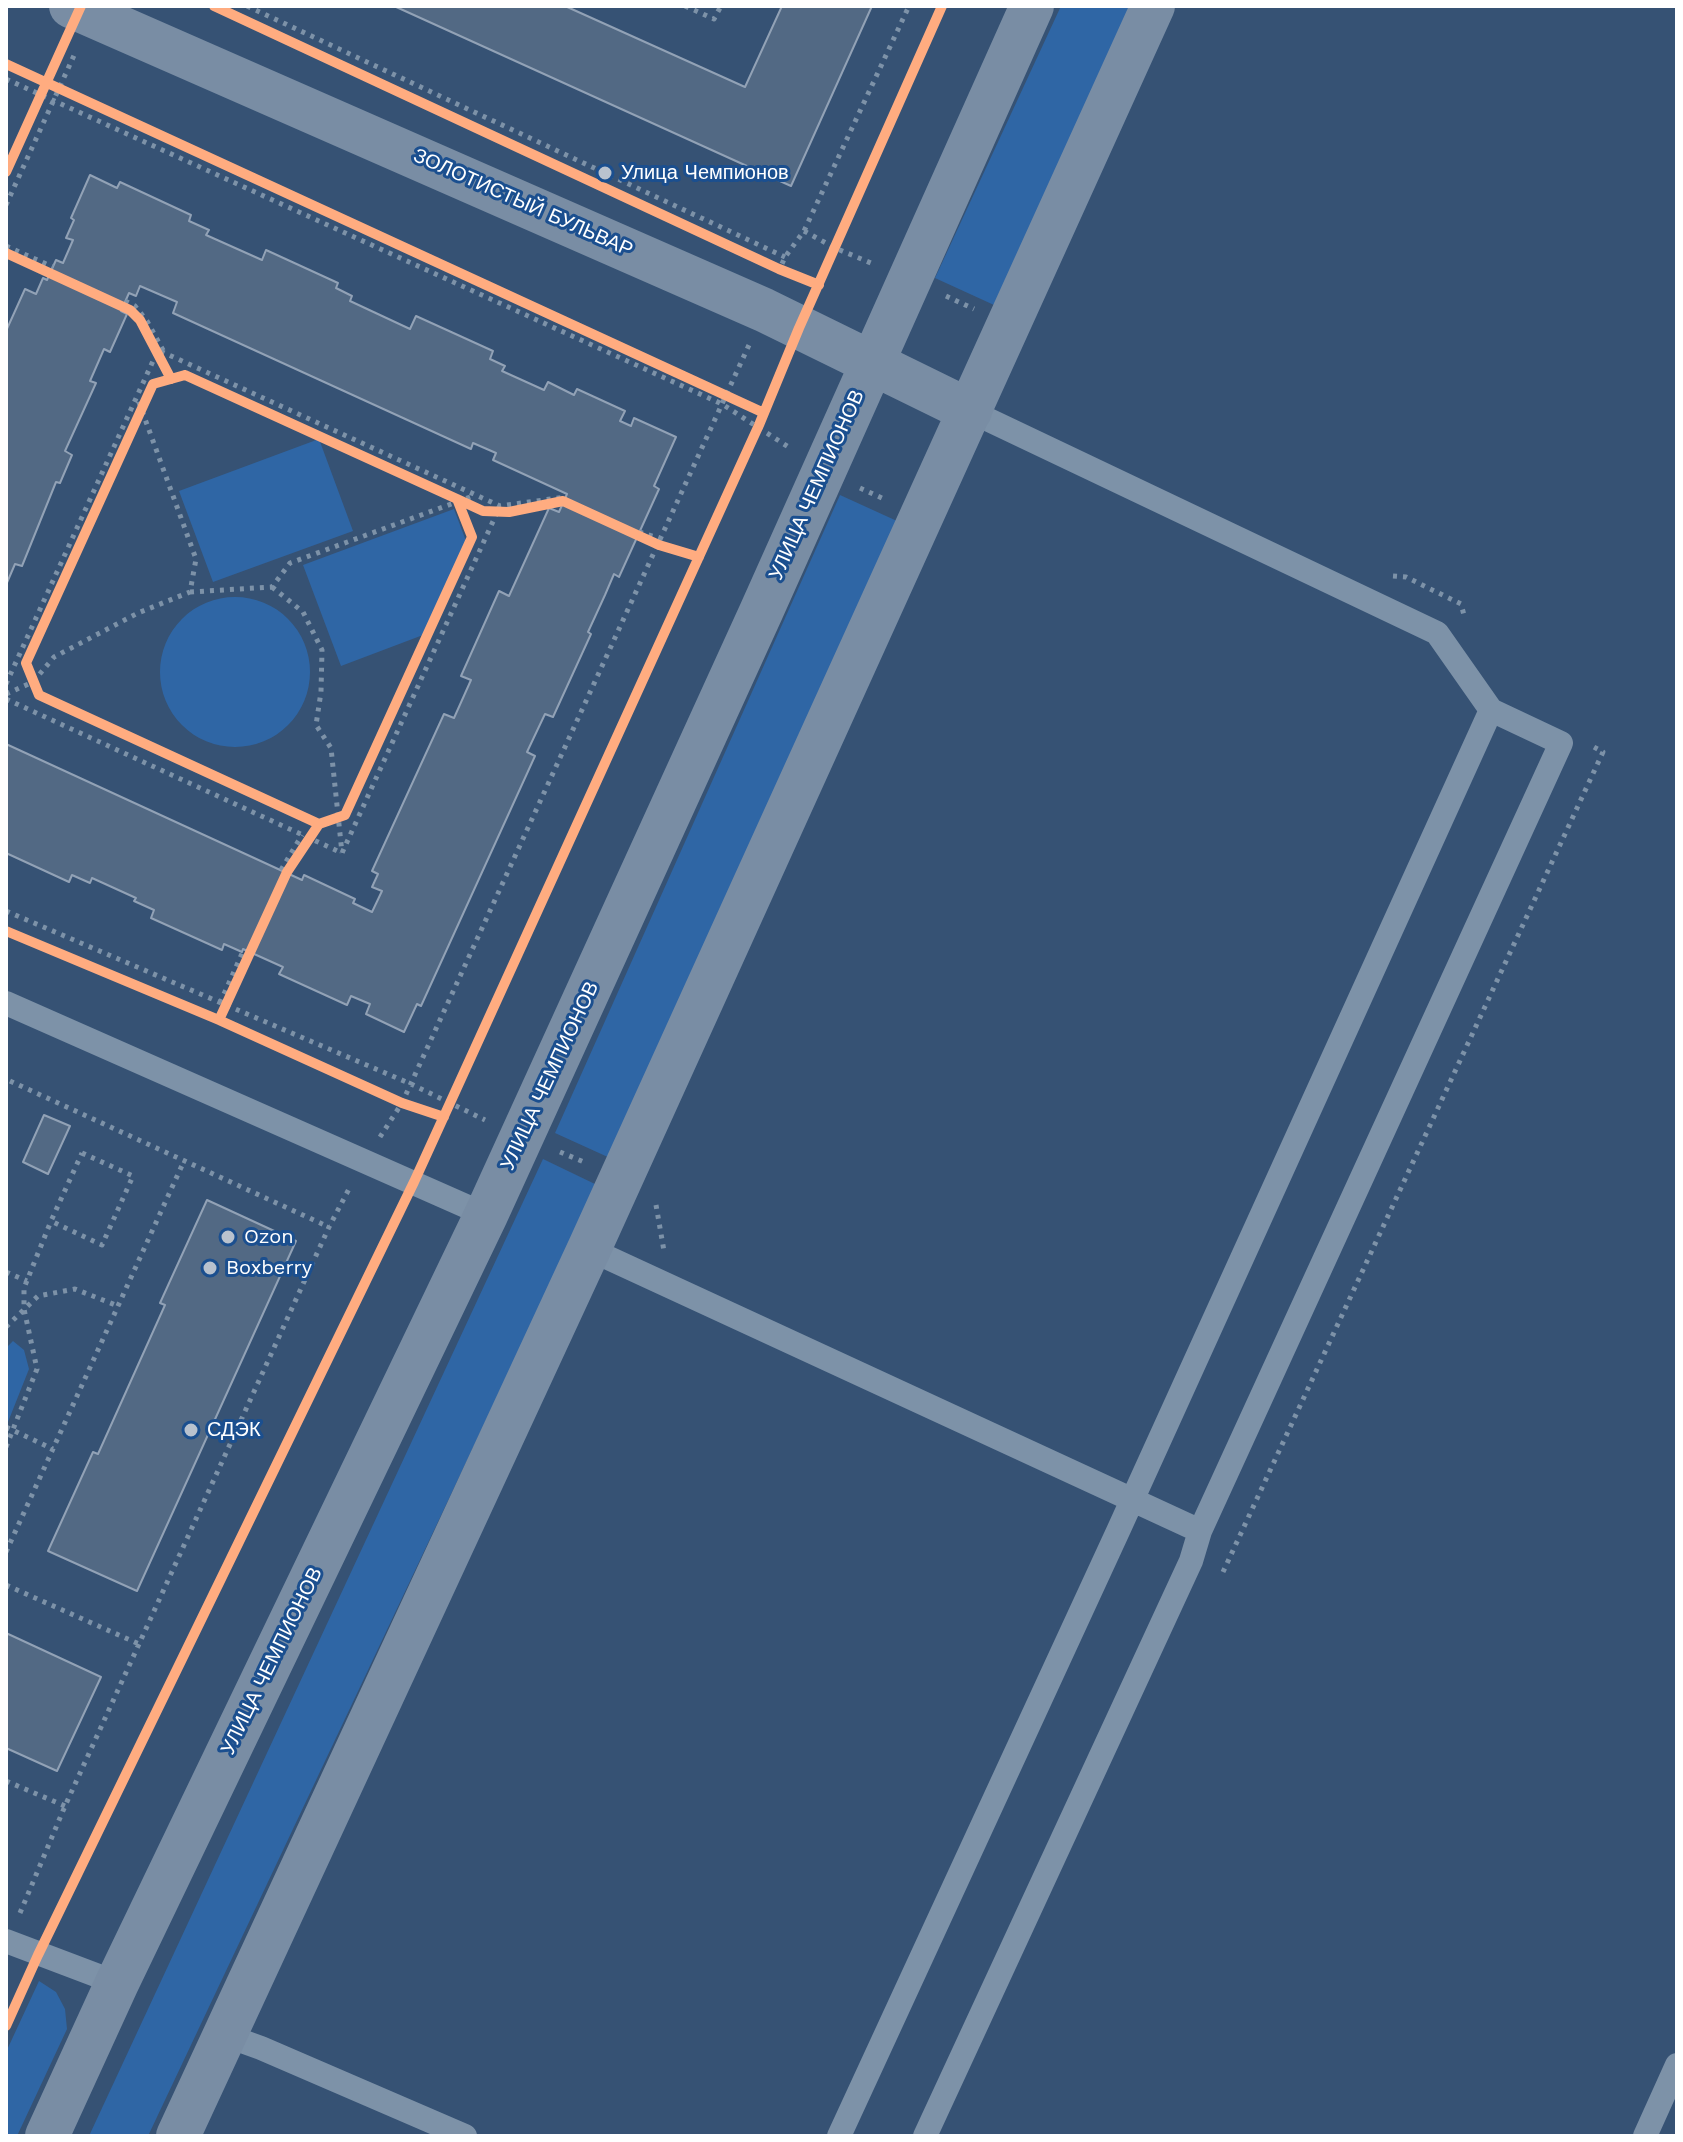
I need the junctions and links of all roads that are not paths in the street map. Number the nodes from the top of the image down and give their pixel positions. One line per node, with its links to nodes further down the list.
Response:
1 (1032, 6): 4 (street, УЛИЦА ЧЕМПИОНОВ)
2 (1153, 6): 5 (street)
3 (81, 11): 4 (street, ЗОЛОТИСТЫЙ БУЛЬВАР)
4 (871, 363): 5 (street, ЗОЛОТИСТЫЙ БУЛЬВАР); 8 (street, УЛИЦА ЧЕМПИОНОВ)
5 (970, 411): 6 (lane); 9 (street)
6 (1491, 710): 10 (lane); 11 (lane)
7 (6, 1003): 8 (lane)
8 (486, 1215): 13 (street, УЛИЦА ЧЕМПИОНОВ)
9 (589, 1249): 10 (lane); 14 (street)
10 (1131, 1500): 11 (lane); 19 (lane)
11 (1200, 1531): 20 (lane)
12 (7, 1942): 13 (lane)
13 (117, 1983): 16 (street, УЛИЦА ЧЕМПИОНОВ)
14 (225, 2035): 17 (street); 18 (lane)
15 (1677, 2065): 21 (lane)
16 (47, 2136)
17 (178, 2136)
18 (465, 2136)
19 (839, 2136)
20 (925, 2136)
21 (1645, 2136)

